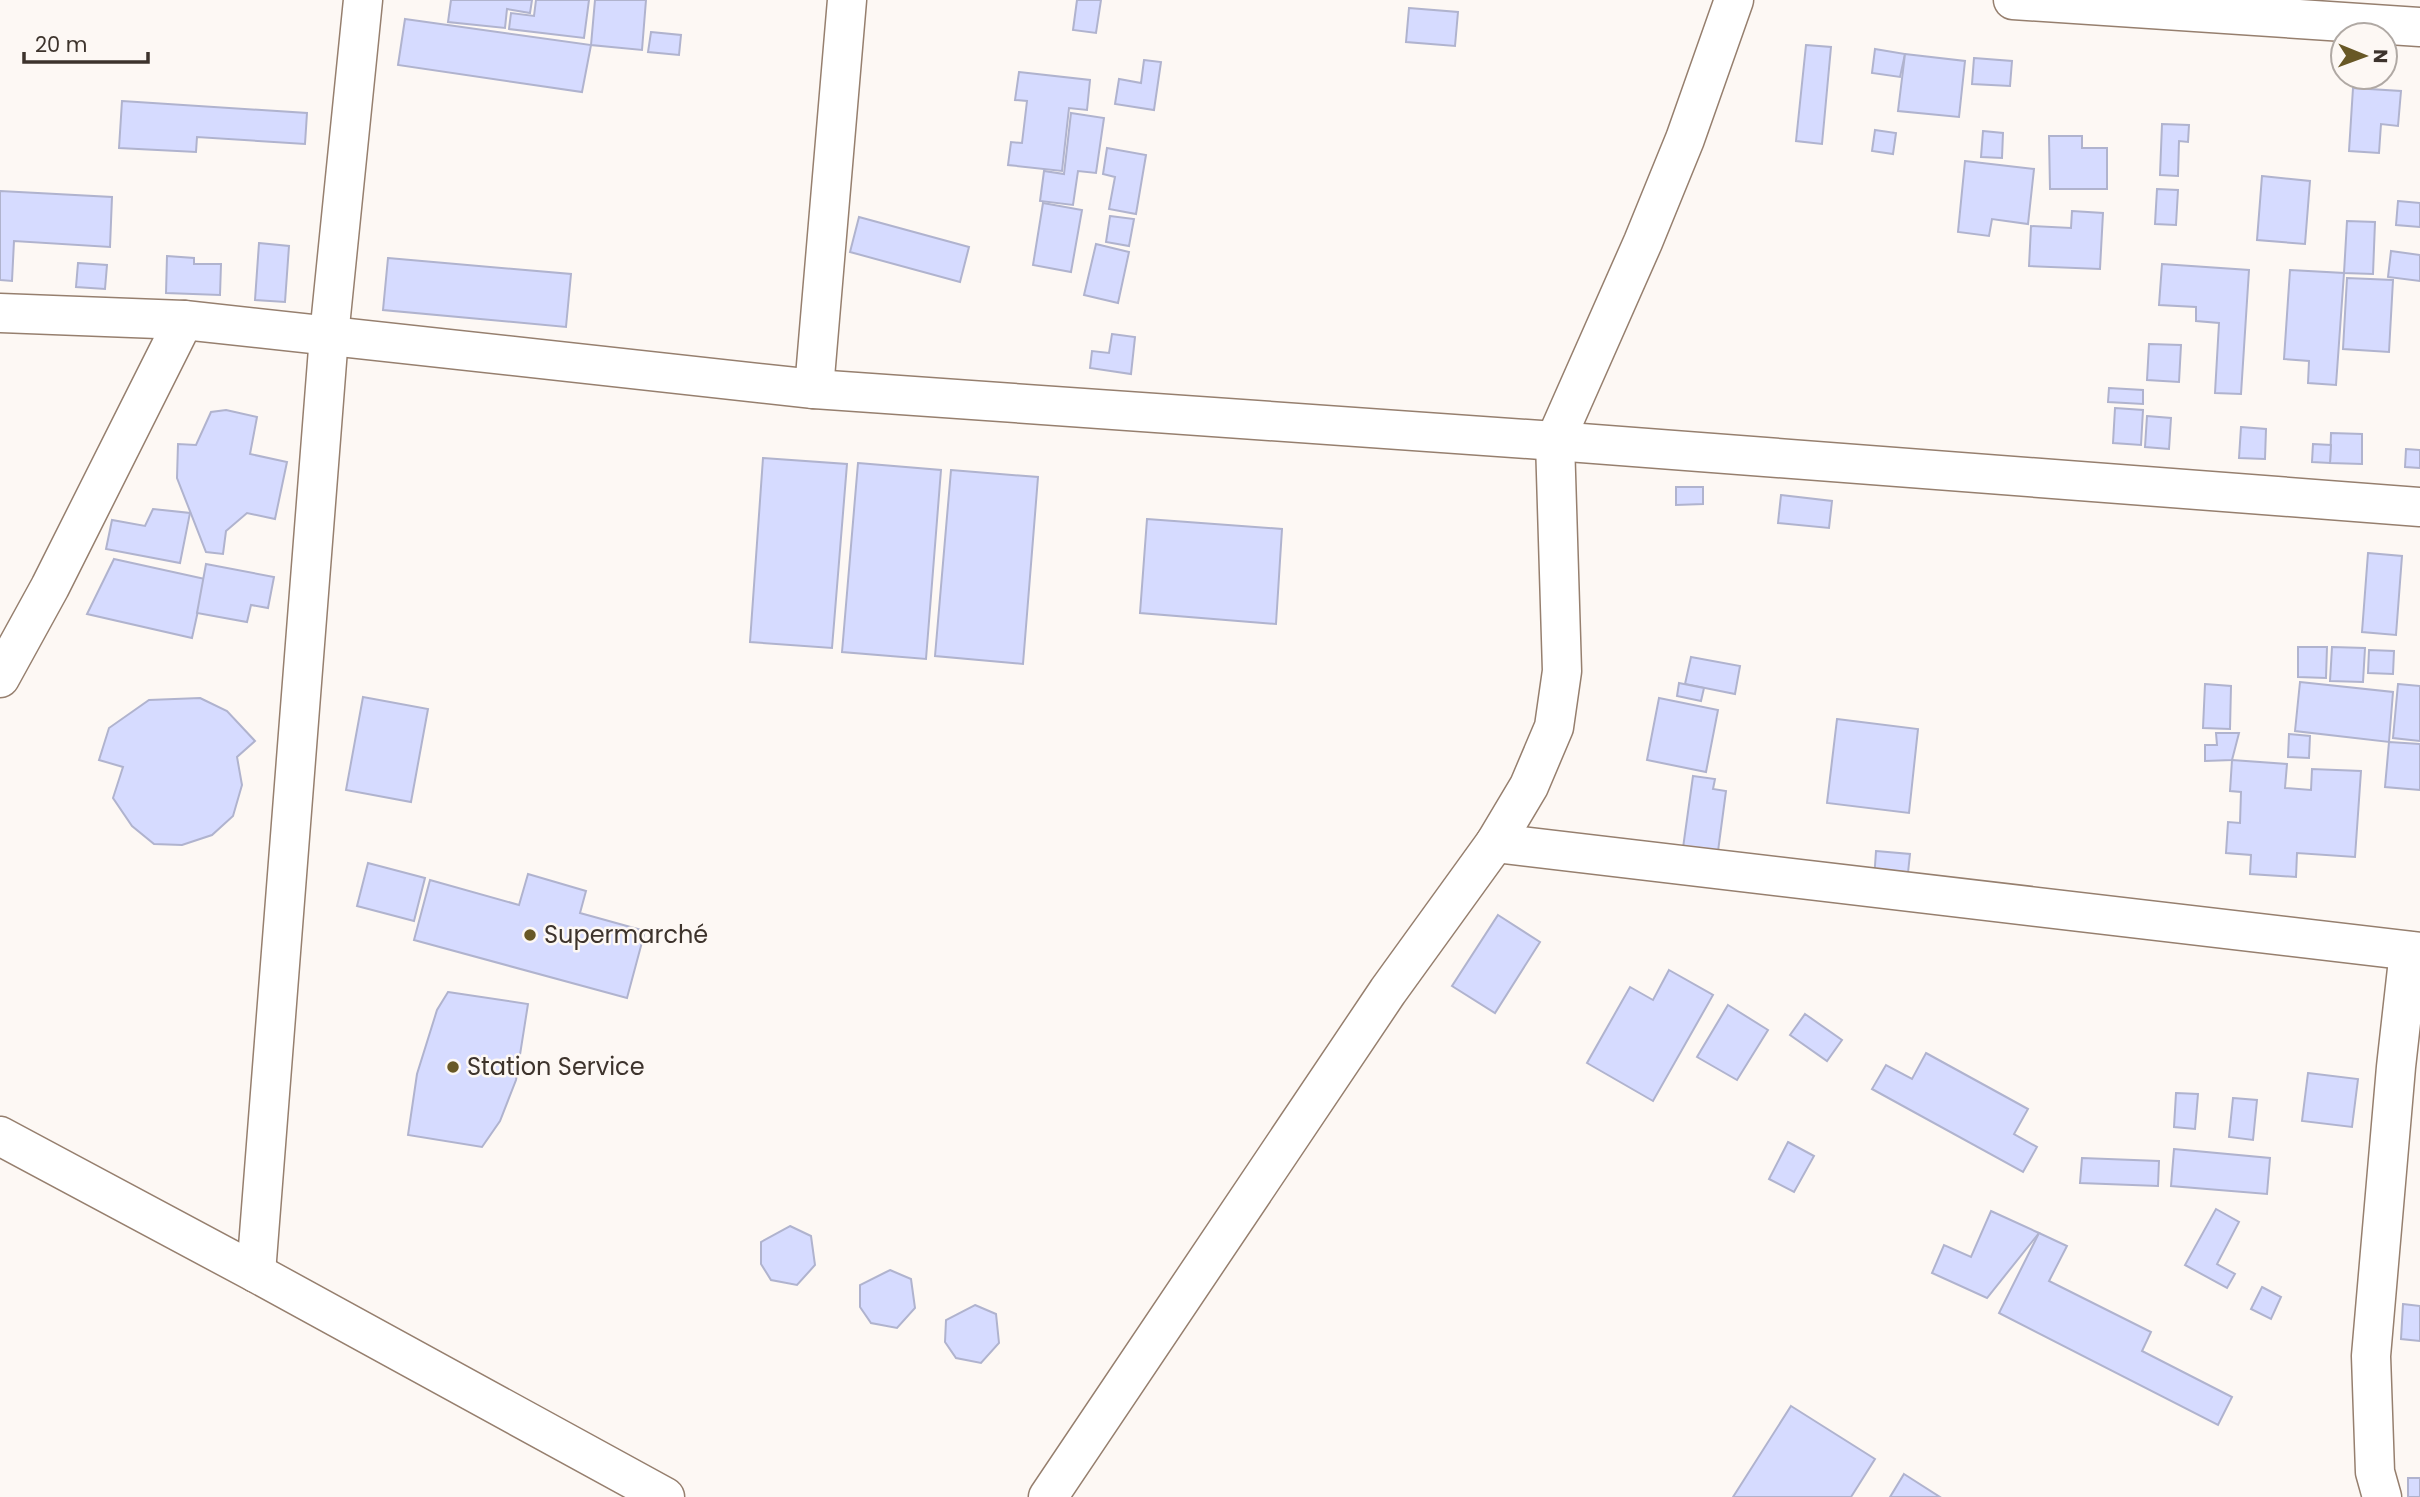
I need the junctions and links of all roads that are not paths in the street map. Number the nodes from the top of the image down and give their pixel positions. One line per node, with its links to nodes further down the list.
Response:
1 (363, 0): 8 (main road)
2 (847, 0): 9 (main road)
3 (1734, 0): 10 (main road)
4 (2013, 0): 5 (main road)
5 (2420, 27)
6 (0, 313): 7 (main road)
7 (184, 320): 8 (main road); 12 (main road)
8 (329, 336): 9 (main road); 16 (main road)
9 (814, 389): 10 (main road)
10 (1555, 441): 11 (main road); 13 (main road)
11 (2420, 507)
12 (0, 678)
13 (1495, 843): 14 (main road); 18 (main road)
14 (2414, 952): 19 (main road)
15 (0, 1136): 16 (main road)
16 (256, 1273): 17 (main road)
17 (665, 1497)
18 (1048, 1497)
19 (2382, 1497)

